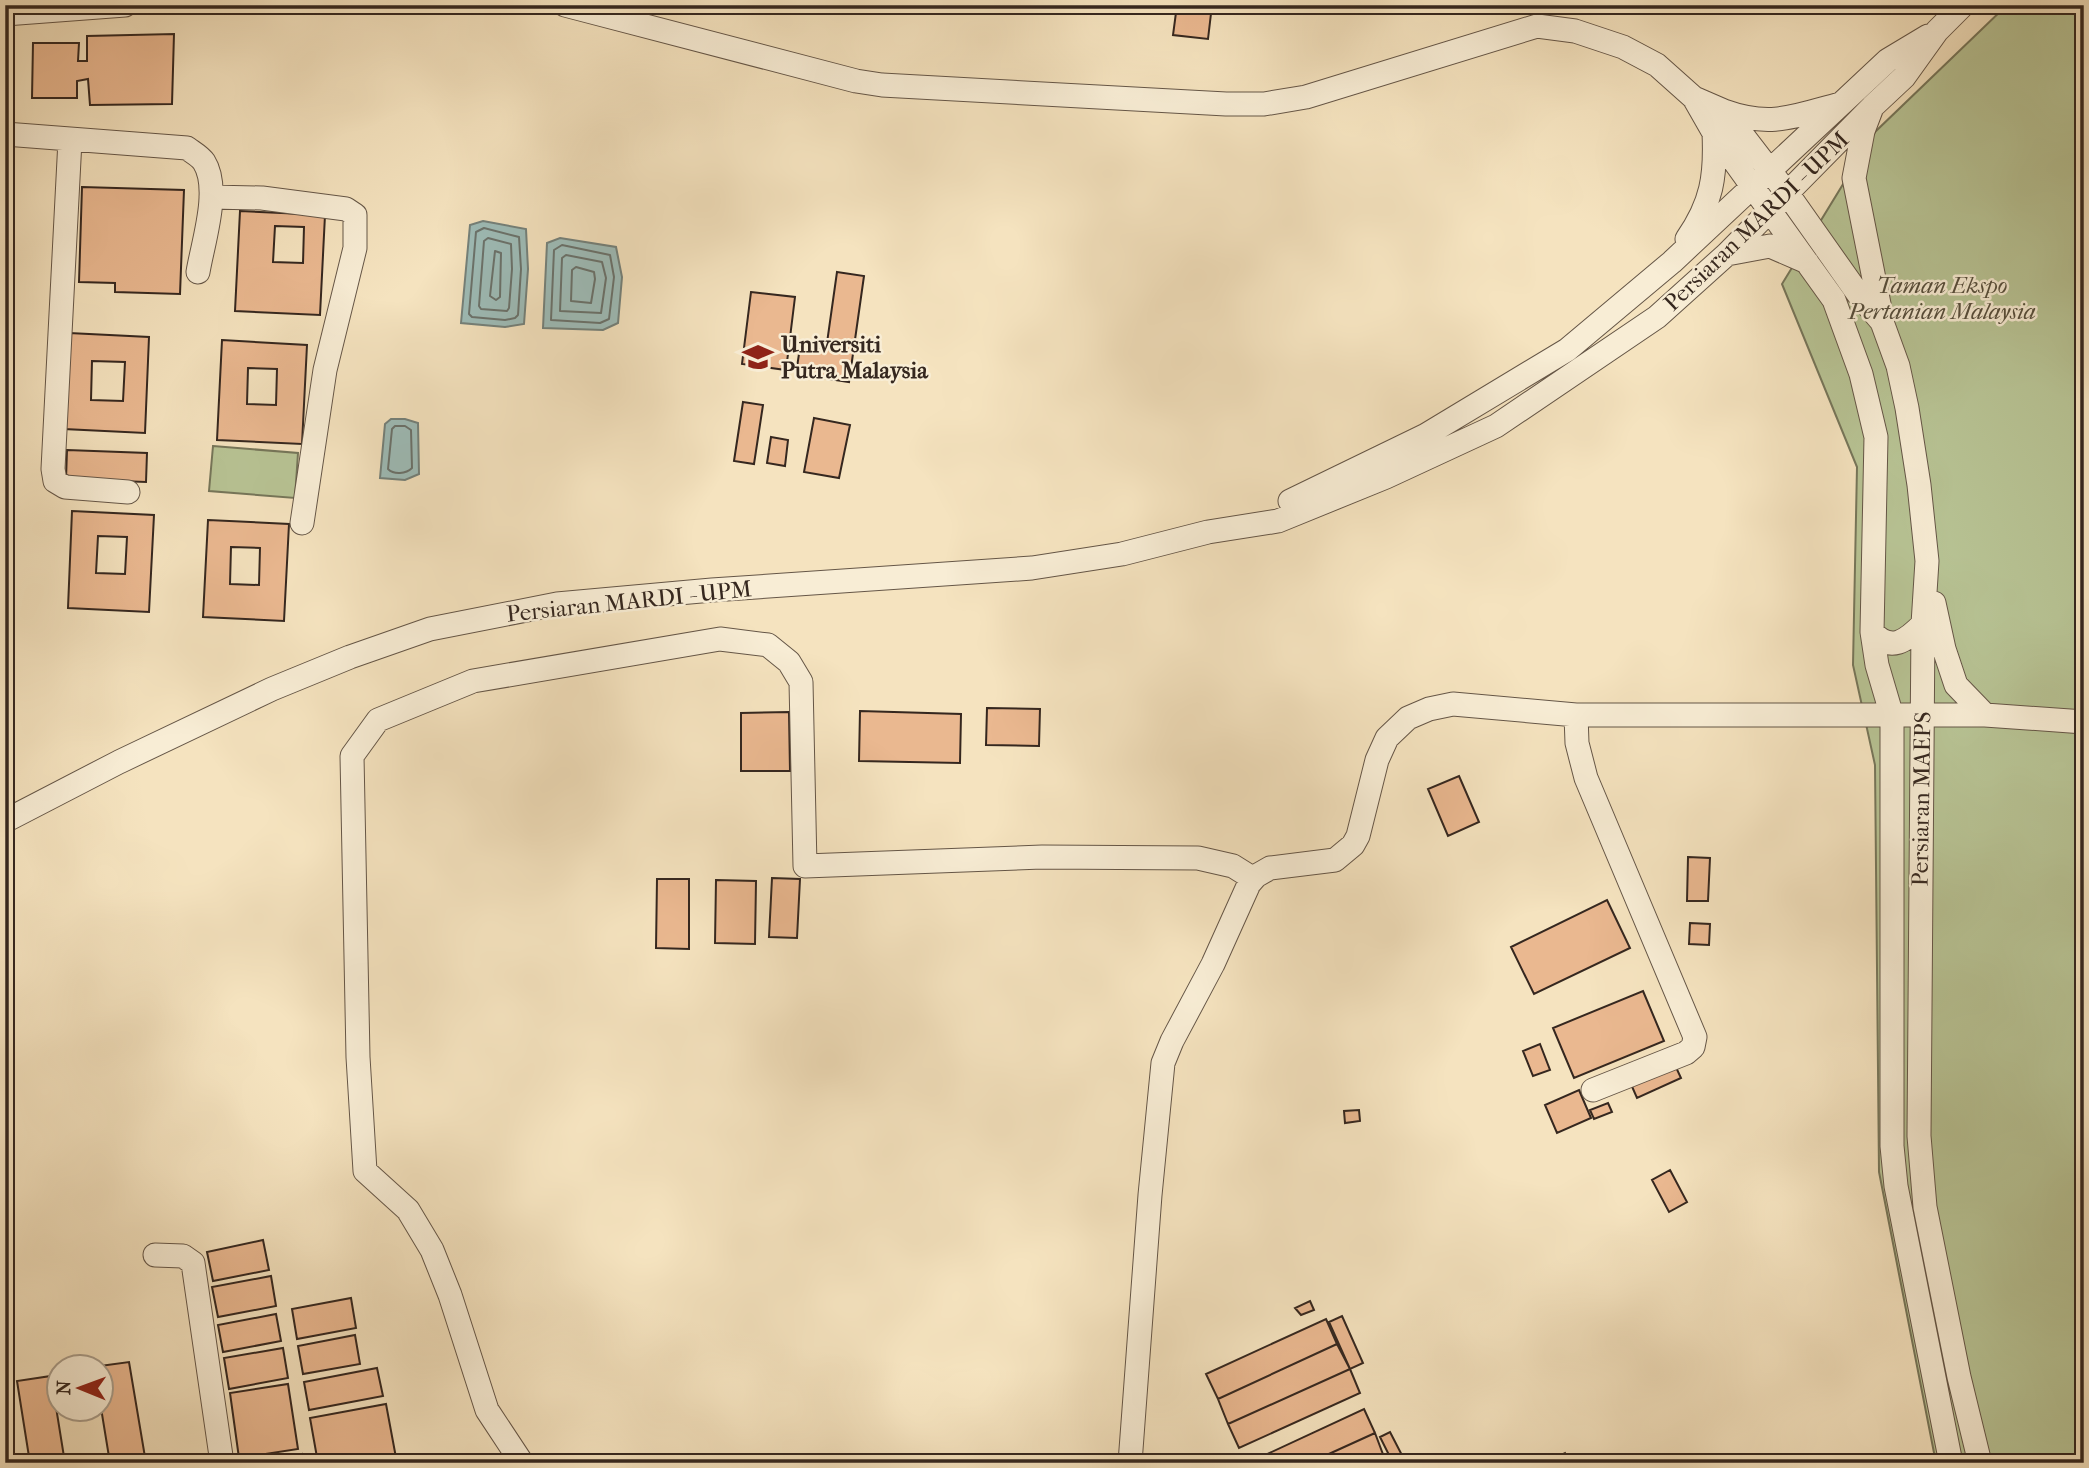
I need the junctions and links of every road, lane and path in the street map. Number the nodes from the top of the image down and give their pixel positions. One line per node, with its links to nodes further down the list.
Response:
1 (125, 5): 4 (street)
2 (565, 5): 7 (street)
3 (1962, 5): 6 (street, Persiaran MARDI - UPM)
4 (56, 8): 5 (street)
5 (5, 14)
6 (1937, 31): 8 (street, Persiaran MARDI - UPM); 9 (street, Persiaran MARDI - UPM)
7 (1694, 98): 10 (street); 11 (street)
8 (1842, 104): 10 (street); 14 (street, Persiaran MARDI - UPM)
9 (1872, 107): 15 (street, Persiaran MARDI - UPM); 22 (street)
10 (1724, 111): 14 (street)
11 (1714, 133): 14 (street); 19 (street)
12 (5, 134): 13 (street)
13 (69, 140): 16 (street); 23 (street)
14 (1761, 180): 15 (street, Persiaran MAEPS); 17 (street, Persiaran MAEPS); 19 (street, Persiaran MARDI - UPM)
15 (1787, 193): 17 (street, Persiaran MARDI - UPM); 22 (street, Persiaran MAEPS)
16 (211, 197): 21 (street); 24 (street)
17 (1770, 209): 18 (street, Persiaran MARDI - UPM); 20 (street, Persiaran MAEPS)
18 (1727, 254): 20 (street); 25 (street, Persiaran MARDI - UPM)
19 (1672, 261): 25 (street, Persiaran MARDI - UPM)
20 (1807, 262): 28 (street, Persiaran MAEPS)
21 (198, 272)
22 (1882, 322): 26 (street, Persiaran MAEPS)
23 (128, 492)
24 (302, 523)
25 (1208, 532): 34 (street, Persiaran MARDI - UPM)
26 (1927, 562): 27 (street, Persiaran MAEPS); 31 (street)
27 (1923, 624): 28 (street); 30 (street, Persiaran MAEPS)
28 (1872, 632): 32 (street, Persiaran MAEPS)
29 (1576, 715): 32 (street); 35 (street); 36 (street)
30 (1922, 715): 31 (street); 32 (street); 42 (street, Persiaran MAEPS)
31 (1985, 715): 33 (street)
32 (1892, 716): 41 (street, Persiaran MAEPS)
33 (2084, 723)
34 (5, 821)
35 (1244, 872): 39 (street); 40 (street)
36 (1593, 1090)
37 (155, 1255): 38 (street)
38 (222, 1463)
39 (522, 1463)
40 (1130, 1463)
41 (1951, 1463)
42 (1980, 1463)

